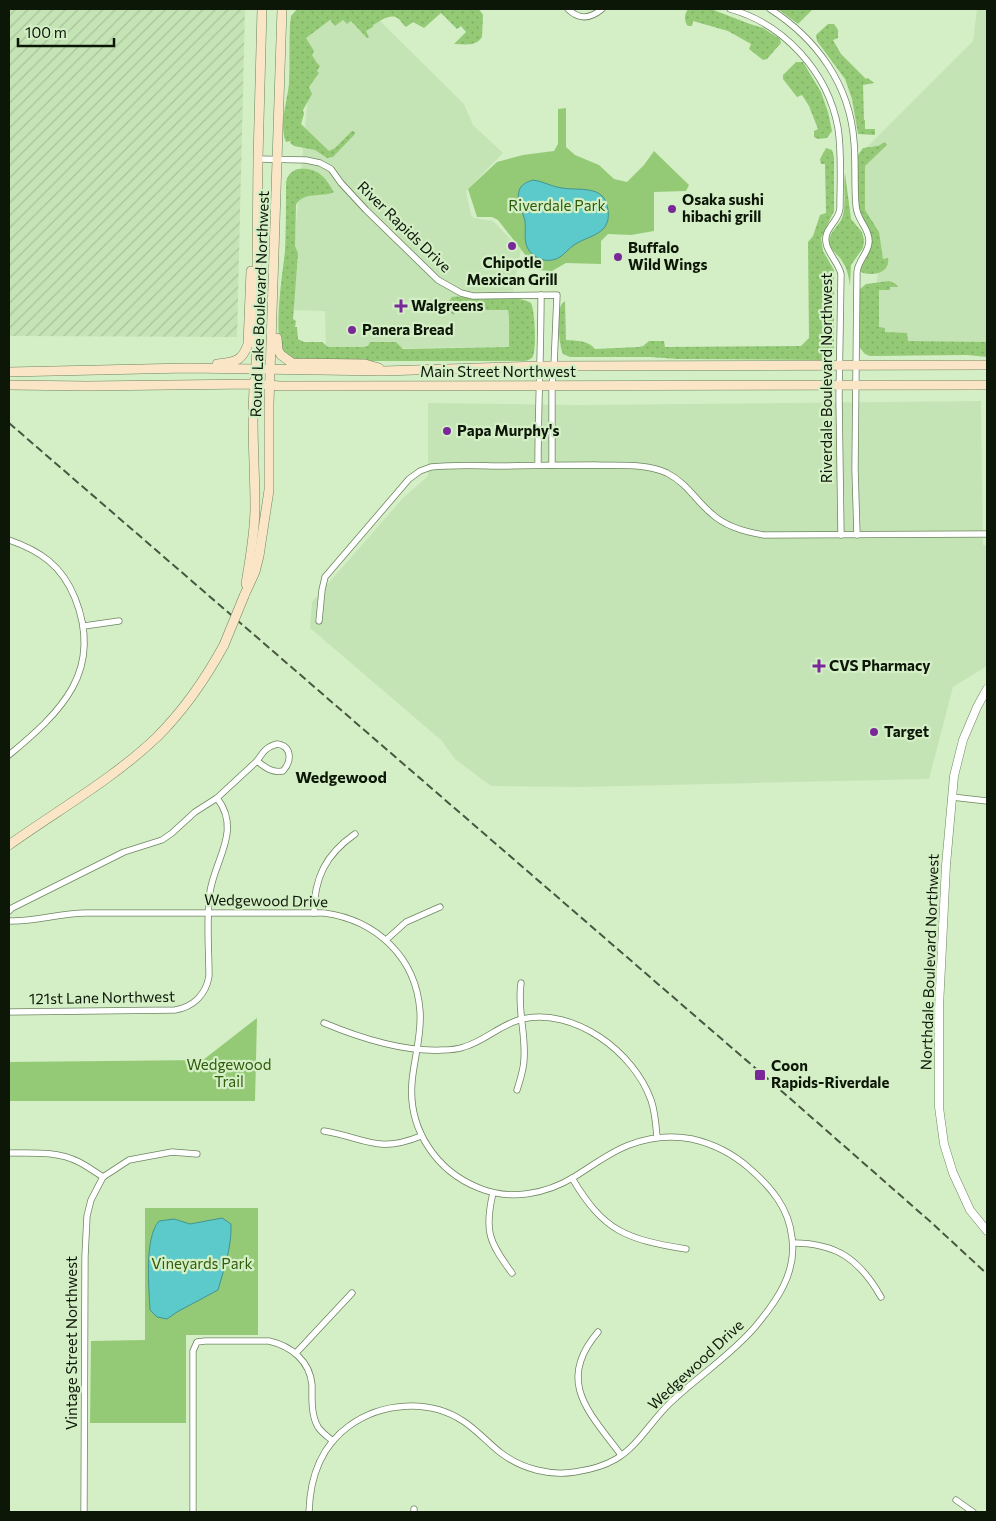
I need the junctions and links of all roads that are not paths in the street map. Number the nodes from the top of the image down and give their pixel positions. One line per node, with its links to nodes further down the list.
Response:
1 (262, 9): 7 (main road, Round Lake Boulevard Northwest)
2 (282, 9): 8 (main road, Round Lake Boulevard Northwest)
3 (568, 9): 4 (street)
4 (602, 9)
5 (730, 9): 16 (street, Riverdale Boulevard Northwest)
6 (770, 9): 13 (street, Riverdale Boulevard Northwest)
7 (258, 159): 8 (street, River Rapids Drive); 9 (main road, Round Lake Boulevard Northwest)
8 (278, 159): 10 (street, River Rapids Drive); 11 (main road, Round Lake Boulevard Northwest)
9 (257, 254): 17 (main road); 18 (main road, Round Lake Boulevard Northwest)
10 (541, 295): 14 (street); 15 (street, River Rapids Drive)
11 (273, 306): 19 (main road, Round Lake Boulevard Northwest); 20 (main road)
12 (987, 364): 13 (main road, Main Street Northwest)
13 (857, 365): 16 (main road, Main Street Northwest); 27 (street, Riverdale Boulevard Northwest)
14 (541, 366): 15 (main road, Main Street Northwest); 20 (main road, Main Street Northwest); 24 (street)
15 (554, 366): 16 (main road, Main Street Northwest); 25 (street, River Rapids Drive)
16 (840, 366): 26 (street, Riverdale Boulevard Northwest)
17 (205, 368): 18 (main road, Main Street Northwest); 21 (main road, Main Street Northwest)
18 (256, 369): 19 (main road, Main Street Northwest); 22 (main road, Round Lake Boulevard Northwest)
19 (271, 370): 20 (main road, Main Street Northwest); 29 (main road, Round Lake Boulevard Northwest)
20 (383, 370)
21 (9, 372)
22 (254, 384): 23 (main road, Main Street Northwest); 29 (main road, Main Street Northwest); 36 (main road, Round Lake Boulevard Northwest)
23 (9, 385)
24 (538, 385): 25 (main road, Main Street Northwest); 29 (main road, Main Street Northwest); 30 (street)
25 (552, 385): 26 (main road, Main Street Northwest); 31 (street, River Rapids Drive)
26 (840, 385): 27 (main road, Main Street Northwest); 33 (street, Riverdale Boulevard Northwest)
27 (857, 385): 28 (main road, Main Street Northwest); 34 (street, Riverdale Boulevard Northwest)
28 (987, 385)
29 (271, 386): 36 (main road, Round Lake Boulevard Northwest)
30 (538, 465): 31 (street); 38 (street)
31 (552, 465): 33 (street)
32 (987, 534): 34 (street)
33 (841, 535): 34 (street)
34 (857, 535)
35 (9, 540): 39 (street)
36 (244, 596): 47 (main road, Round Lake Boulevard Northwest, bridge)
37 (119, 621): 39 (street)
38 (319, 621)
39 (84, 626): 41 (street)
40 (987, 689): 43 (street, Northdale Boulevard Northwest)
41 (9, 756)
42 (257, 761): 42 (street); 44 (street)
43 (952, 797): 45 (street); 68 (street, Northdale Boulevard Northwest)
44 (217, 798): 49 (street); 50 (street)
45 (987, 801)
46 (355, 834): 51 (street)
47 (9, 845)
48 (440, 907): 53 (street)
49 (9, 911)
50 (209, 913): 51 (street, Wedgewood Drive); 52 (street, Wedgewood Drive); 55 (street, 121st Lane Northwest)
51 (314, 913): 53 (street, Wedgewood Drive)
52 (9, 921)
53 (386, 940): 58 (street, Wedgewood Drive)
54 (521, 983): 56 (street)
55 (9, 1012)
56 (521, 1019): 58 (street); 59 (street); 62 (street)
57 (324, 1023): 58 (street)
58 (417, 1048): 61 (street, Wedgewood Drive)
59 (517, 1090)
60 (324, 1131): 61 (street)
61 (421, 1136): 67 (street, Wedgewood Drive)
62 (657, 1137): 66 (street, Wedgewood Drive); 69 (street, Wedgewood Drive)
63 (9, 1153): 65 (street)
64 (197, 1154): 65 (street)
65 (103, 1177): 79 (street, Vintage Street Northwest)
66 (572, 1178): 67 (street, Wedgewood Drive); 70 (street)
67 (493, 1193): 71 (street)
68 (987, 1231)
69 (793, 1243): 73 (street); 77 (street, Wedgewood Drive)
70 (686, 1249)
71 (512, 1273)
72 (352, 1293): 75 (street)
73 (881, 1297)
74 (598, 1332): 77 (street)
75 (296, 1352): 76 (street); 80 (street)
76 (332, 1441): 77 (street, Wedgewood Drive); 81 (street, Wedgewood Drive)
77 (621, 1455)
78 (956, 1500): 82 (street)
79 (84, 1512)
80 (193, 1512)
81 (309, 1512)
82 (972, 1512)

